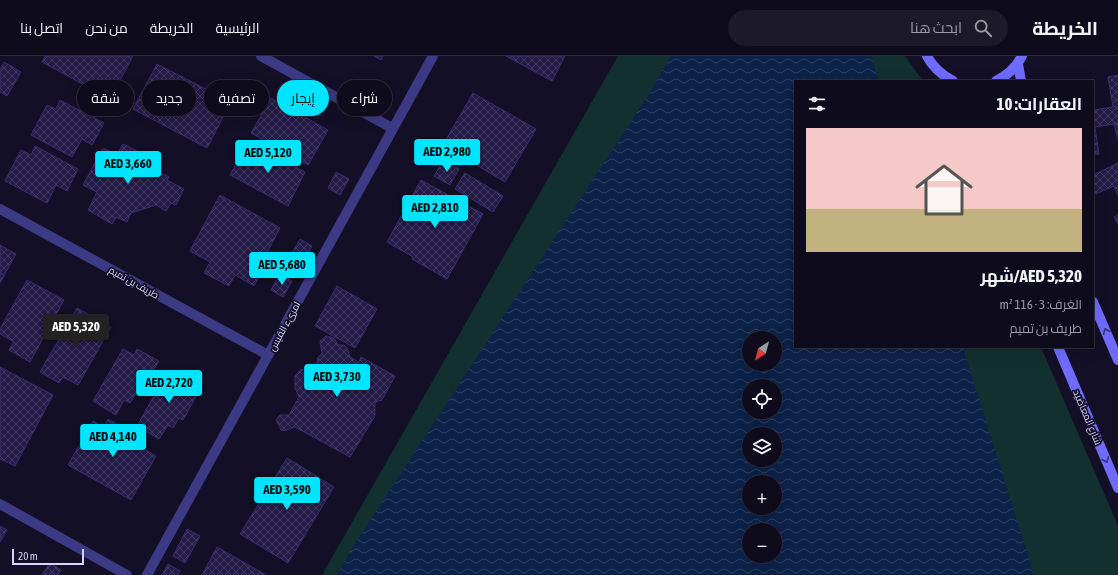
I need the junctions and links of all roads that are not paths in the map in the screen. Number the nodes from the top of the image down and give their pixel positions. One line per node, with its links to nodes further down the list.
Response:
1 (261, 56): 8 (street)
2 (433, 56): 8 (street, امرىء القيس)
3 (927, 56): 5 (street)
4 (1020, 60): 6 (street); 7 (street)
5 (951, 80)
6 (998, 80)
7 (1021, 80)
8 (392, 128): 12 (street, امرىء القيس)
9 (0, 209): 12 (street, طريف بن تميم)
10 (1094, 304): 13 (street, one-way to 10)
11 (1058, 348): 14 (street, شارع المعاضيد, one-way to 14)
12 (268, 355): 17 (street, امرىء القيس)
13 (1118, 360)
14 (1118, 488)
15 (0, 504): 16 (street)
16 (127, 575)
17 (148, 575)

